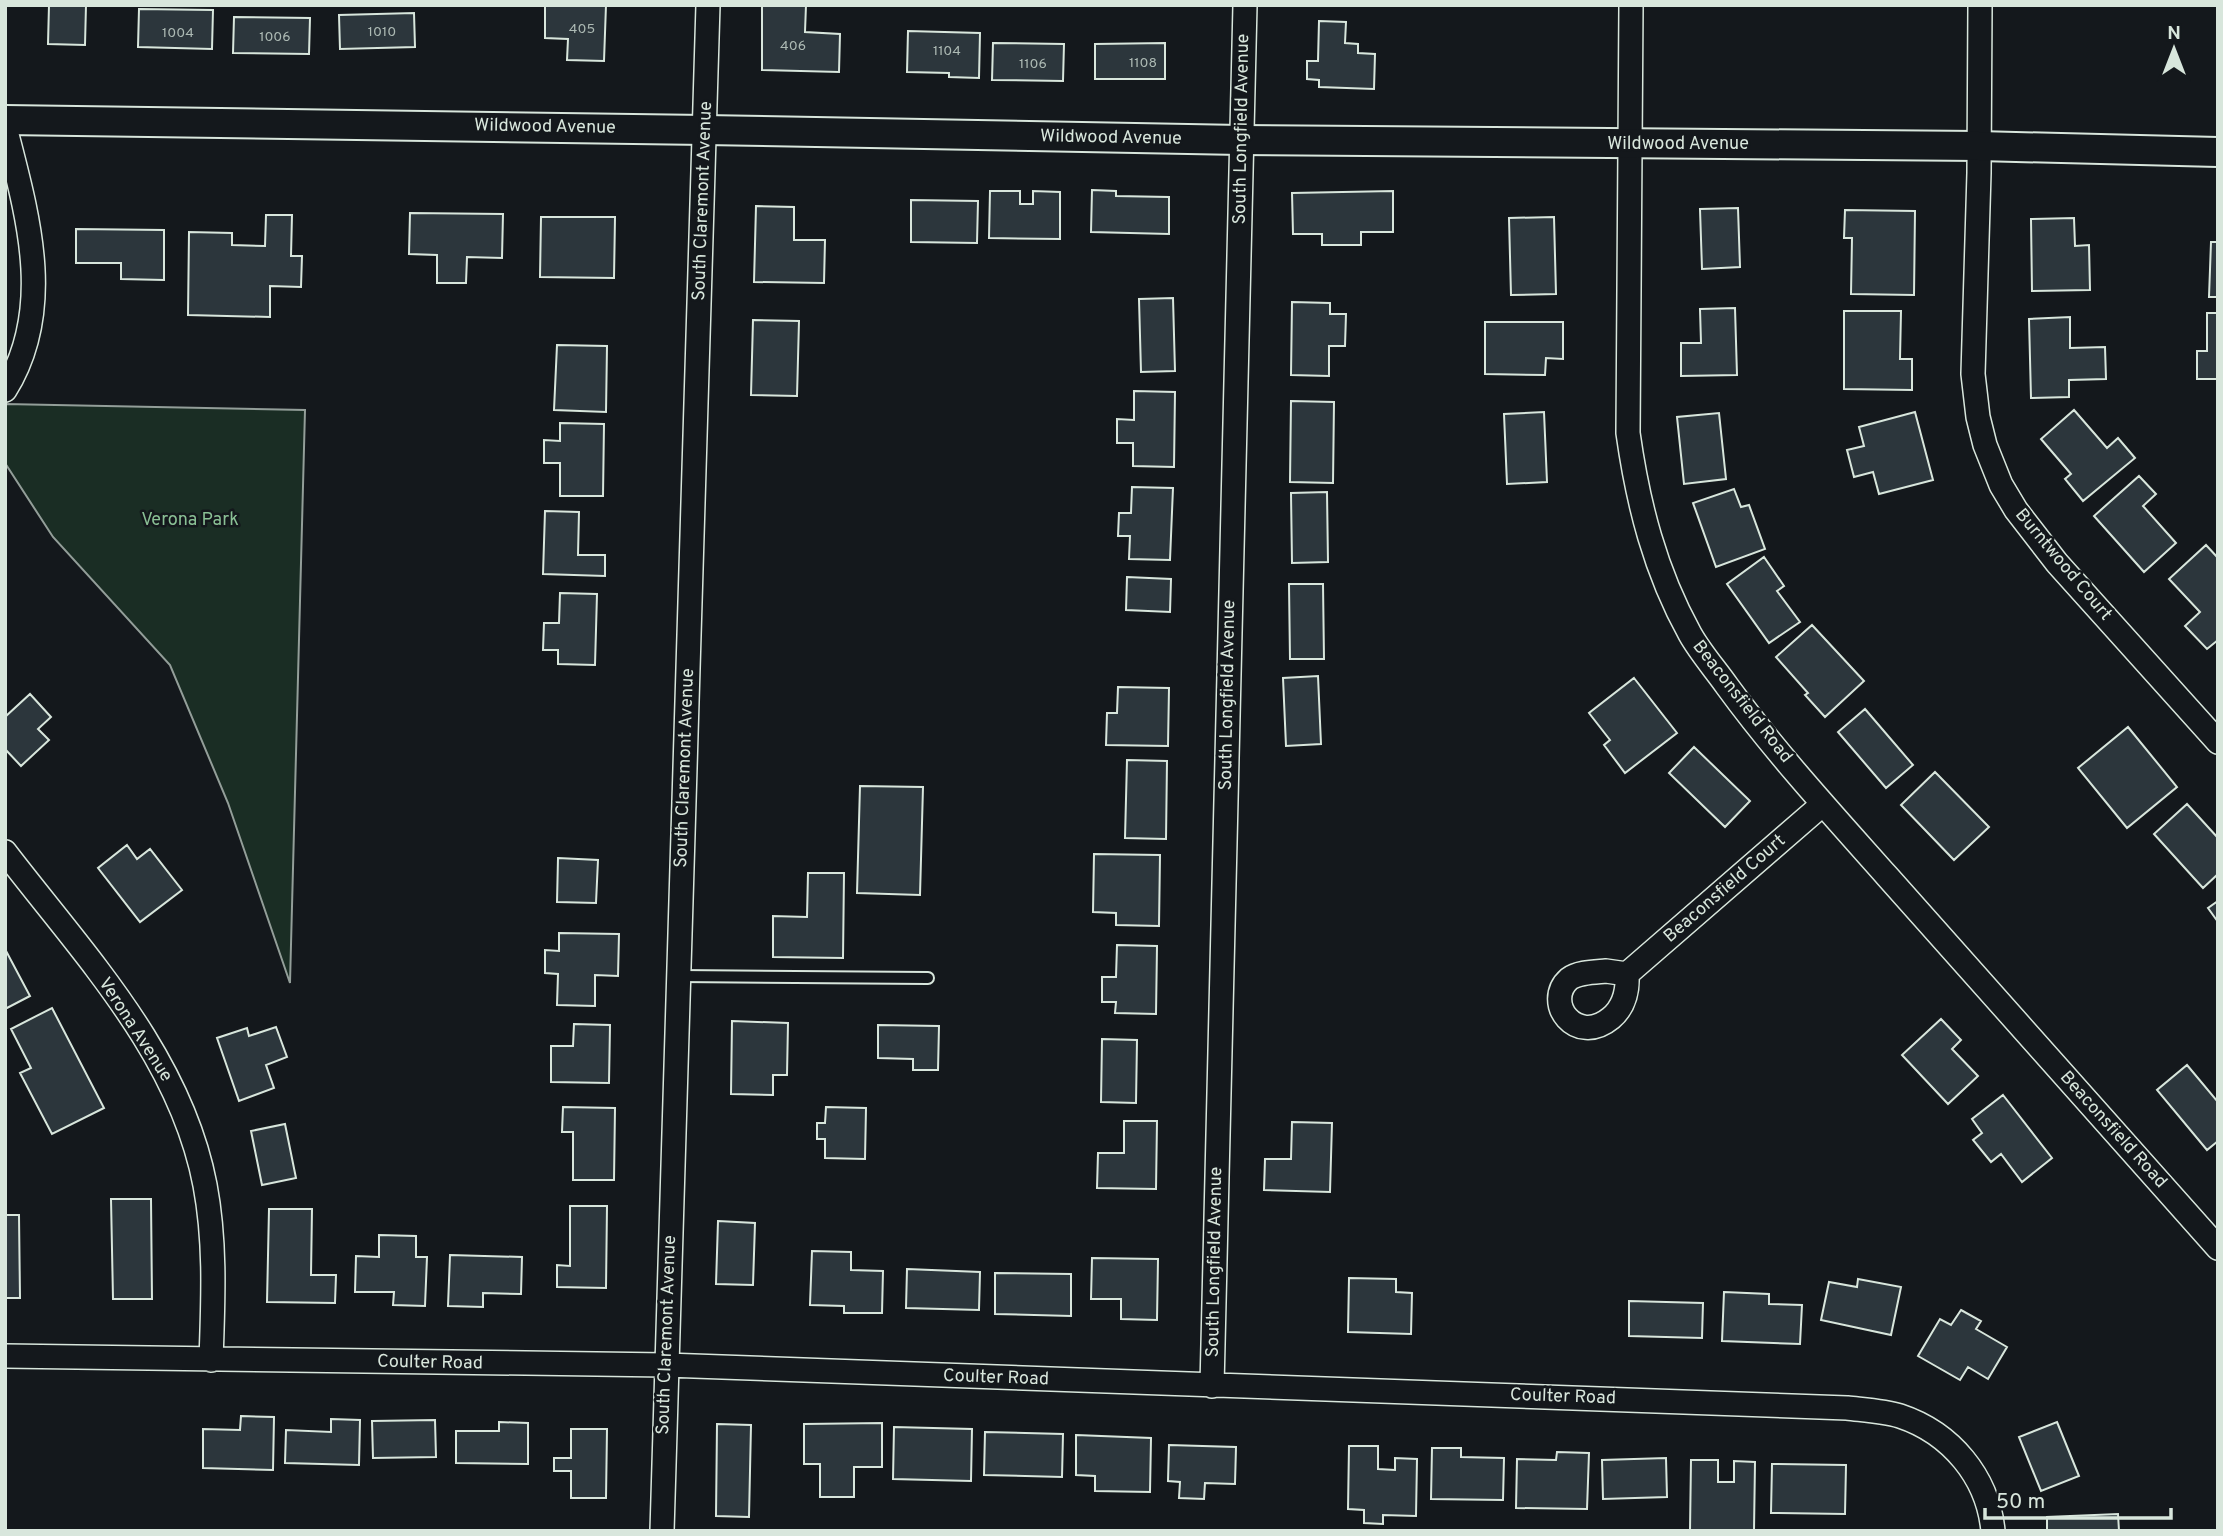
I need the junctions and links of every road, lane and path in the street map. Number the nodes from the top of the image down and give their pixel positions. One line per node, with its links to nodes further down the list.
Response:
1 (708, 5): 7 (street, South Claremont Avenue)
2 (1245, 5): 8 (street, South Longfield Avenue)
3 (1631, 5): 9 (street, Beaconsfield Road)
4 (1980, 5): 10 (street, Burntwood Court)
5 (5, 120): 7 (street, Wildwood Avenue)
6 (5, 127): 12 (street)
7 (705, 130): 8 (street, Wildwood Avenue); 17 (street, South Claremont Avenue)
8 (1241, 140): 9 (street, Wildwood Avenue); 23 (street, South Longfield Avenue)
9 (1631, 144): 10 (street, Wildwood Avenue); 14 (street, Beaconsfield Road)
10 (1979, 146): 11 (street, Wildwood Avenue); 13 (street, Burntwood Court)
11 (2218, 152)
12 (5, 390)
13 (2218, 742)
14 (1823, 804): 16 (street, Beaconsfield Court); 19 (street, Beaconsfield Road)
15 (5, 852): 21 (street, Verona Avenue)
16 (1628, 974)
17 (679, 976): 18 (lane); 22 (street, South Claremont Avenue)
18 (928, 978)
19 (2218, 1248)
20 (5, 1356): 21 (street, Coulter Road)
21 (211, 1360): 22 (street, Coulter Road)
22 (666, 1365): 23 (street, Coulter Road); 24 (street, South Claremont Avenue)
23 (1212, 1386): 25 (street, Coulter Road)
24 (662, 1531)
25 (1993, 1531)

